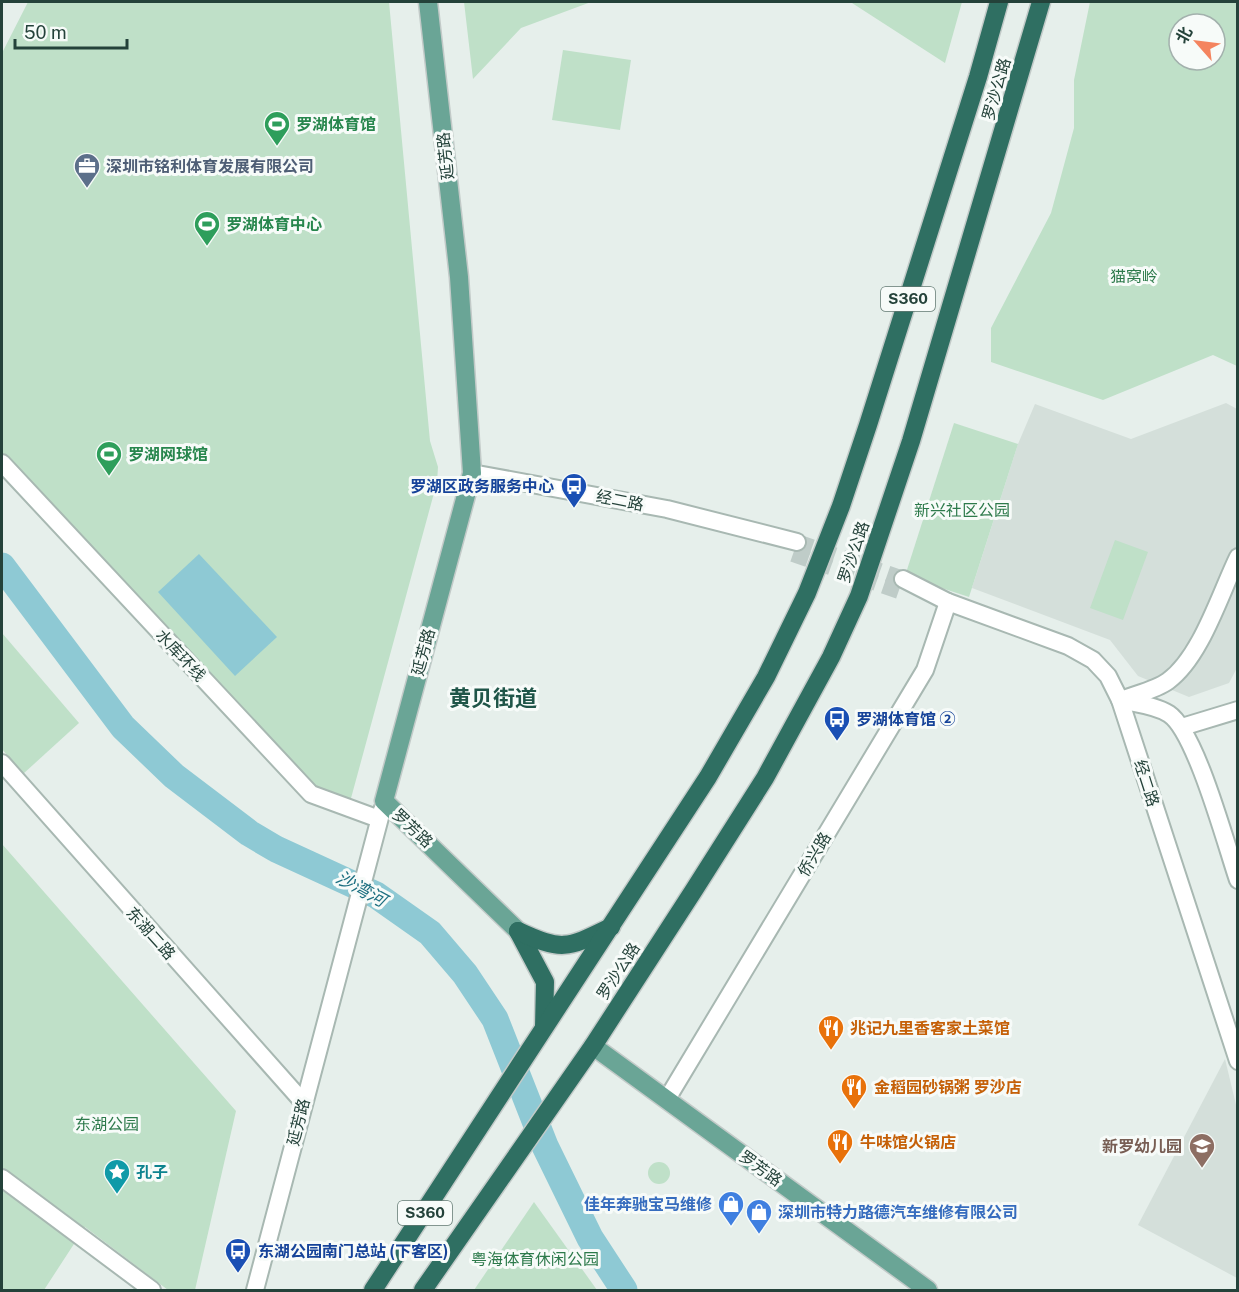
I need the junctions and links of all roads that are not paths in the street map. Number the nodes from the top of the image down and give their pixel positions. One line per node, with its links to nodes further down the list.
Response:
1 (428, 2): 5 (main road, 延芳路)
2 (999, 2): 16 (highway, 罗沙公路 / S360)
3 (1041, 2): 19 (highway, 罗沙公路 / S360)
4 (2, 463): 14 (street, 水库环线)
5 (472, 473): 6 (street, 经二路); 14 (main road, 延芳路)
6 (795, 548)
7 (1238, 557): 10 (street)
8 (901, 585): 9 (street, 经二路)
9 (948, 602): 10 (street, 经二路); 21 (street, 侨兴路)
10 (1120, 700): 12 (street); 20 (street, 经二路)
11 (1238, 710): 12 (street)
12 (1182, 727): 15 (street)
13 (2, 763): 22 (street, 东湖二路)
14 (382, 810): 17 (main road, 罗芳路); 22 (street, 延芳路)
15 (1238, 880)
16 (613, 927): 17 (highway); 18 (highway, 罗沙公路 / S360)
17 (518, 931): 18 (highway)
18 (543, 1032): 26 (highway, S360)
19 (593, 1046): 21 (main road, 罗芳路); 27 (highway, 罗沙公路 / S360)
20 (1238, 1061)
21 (667, 1099): 28 (main road, 罗芳路)
22 (303, 1102): 25 (street, 延芳路)
23 (2, 1178): 24 (street)
24 (152, 1290)
25 (255, 1290)
26 (373, 1290)
27 (423, 1290)
28 (928, 1290)

